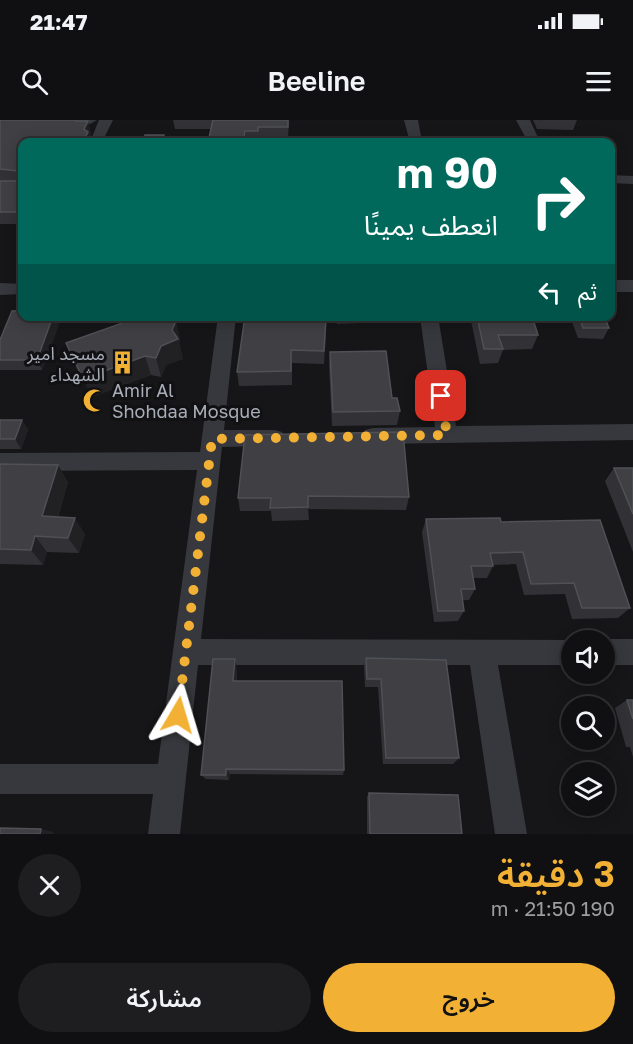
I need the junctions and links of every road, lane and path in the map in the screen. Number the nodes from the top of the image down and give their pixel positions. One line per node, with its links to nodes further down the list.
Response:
1 (0, 120): 2 (street)
2 (90, 120)
3 (106, 120): 6 (street)
4 (411, 120): 7 (street)
5 (523, 120): 8 (street)
6 (98, 138)
7 (415, 138)
8 (532, 138)
9 (615, 179): 10 (street)
10 (633, 180)
11 (615, 286): 12 (street)
12 (633, 286)
13 (18, 290): 14 (street)
14 (1, 292)
15 (226, 321): 21 (street)
16 (430, 321): 18 (street)
17 (633, 432): 18 (street)
18 (447, 435): 19 (street)
19 (353, 437)
20 (294, 438): 21 (street)
21 (211, 450): 22 (street); 23 (street)
22 (0, 462)
23 (186, 652): 27 (street); 29 (street)
24 (561, 652): 27 (street)
25 (615, 652): 26 (street)
26 (633, 652)
27 (482, 654): 31 (street)
28 (0, 779): 29 (street)
29 (171, 779): 30 (street)
30 (164, 834)
31 (511, 834)

